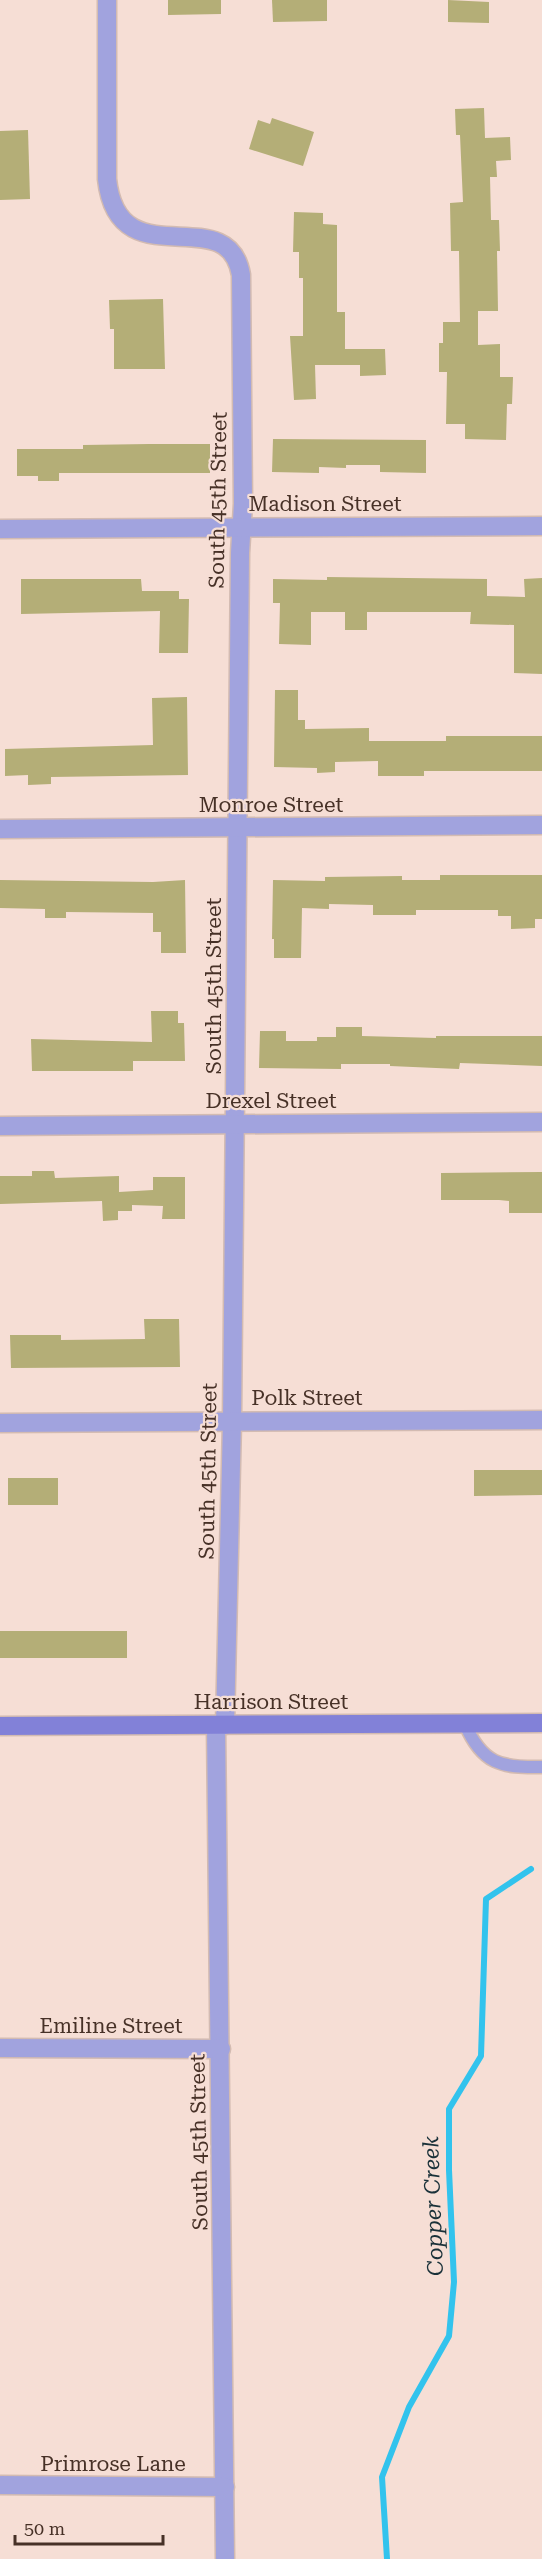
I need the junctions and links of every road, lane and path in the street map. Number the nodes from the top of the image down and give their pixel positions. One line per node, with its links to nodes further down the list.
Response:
1 (107, 0): 3 (street, South 45th Street)
2 (542, 526): 3 (street, Madison Street)
3 (242, 527): 4 (street, Madison Street); 6 (street, South 45th Street)
4 (0, 529)
5 (542, 825): 6 (street, Monroe Street)
6 (237, 828): 7 (street, Monroe Street); 9 (street, South 45th Street)
7 (0, 829)
8 (542, 1122): 9 (street, Drexel Street)
9 (235, 1124): 10 (street, Drexel Street); 12 (street, South 45th Street)
10 (0, 1126)
11 (542, 1419): 12 (street, Polk Street)
12 (232, 1421): 13 (street, Polk Street); 16 (street, South 45th Street)
13 (0, 1423)
14 (542, 1723): 15 (main road, Harrison Street)
15 (465, 1724): 16 (main road, Harrison Street); 18 (lane)
16 (220, 1725): 17 (main road, Harrison Street); 20 (street, South 45th Street)
17 (0, 1726)
18 (542, 1767)
19 (0, 2048): 20 (street, Emiline Street)
20 (221, 2049): 22 (street, South 45th Street)
21 (0, 2486): 22 (street, Primrose Lane)
22 (225, 2487): 23 (street, South 45th Street)
23 (225, 2559)

